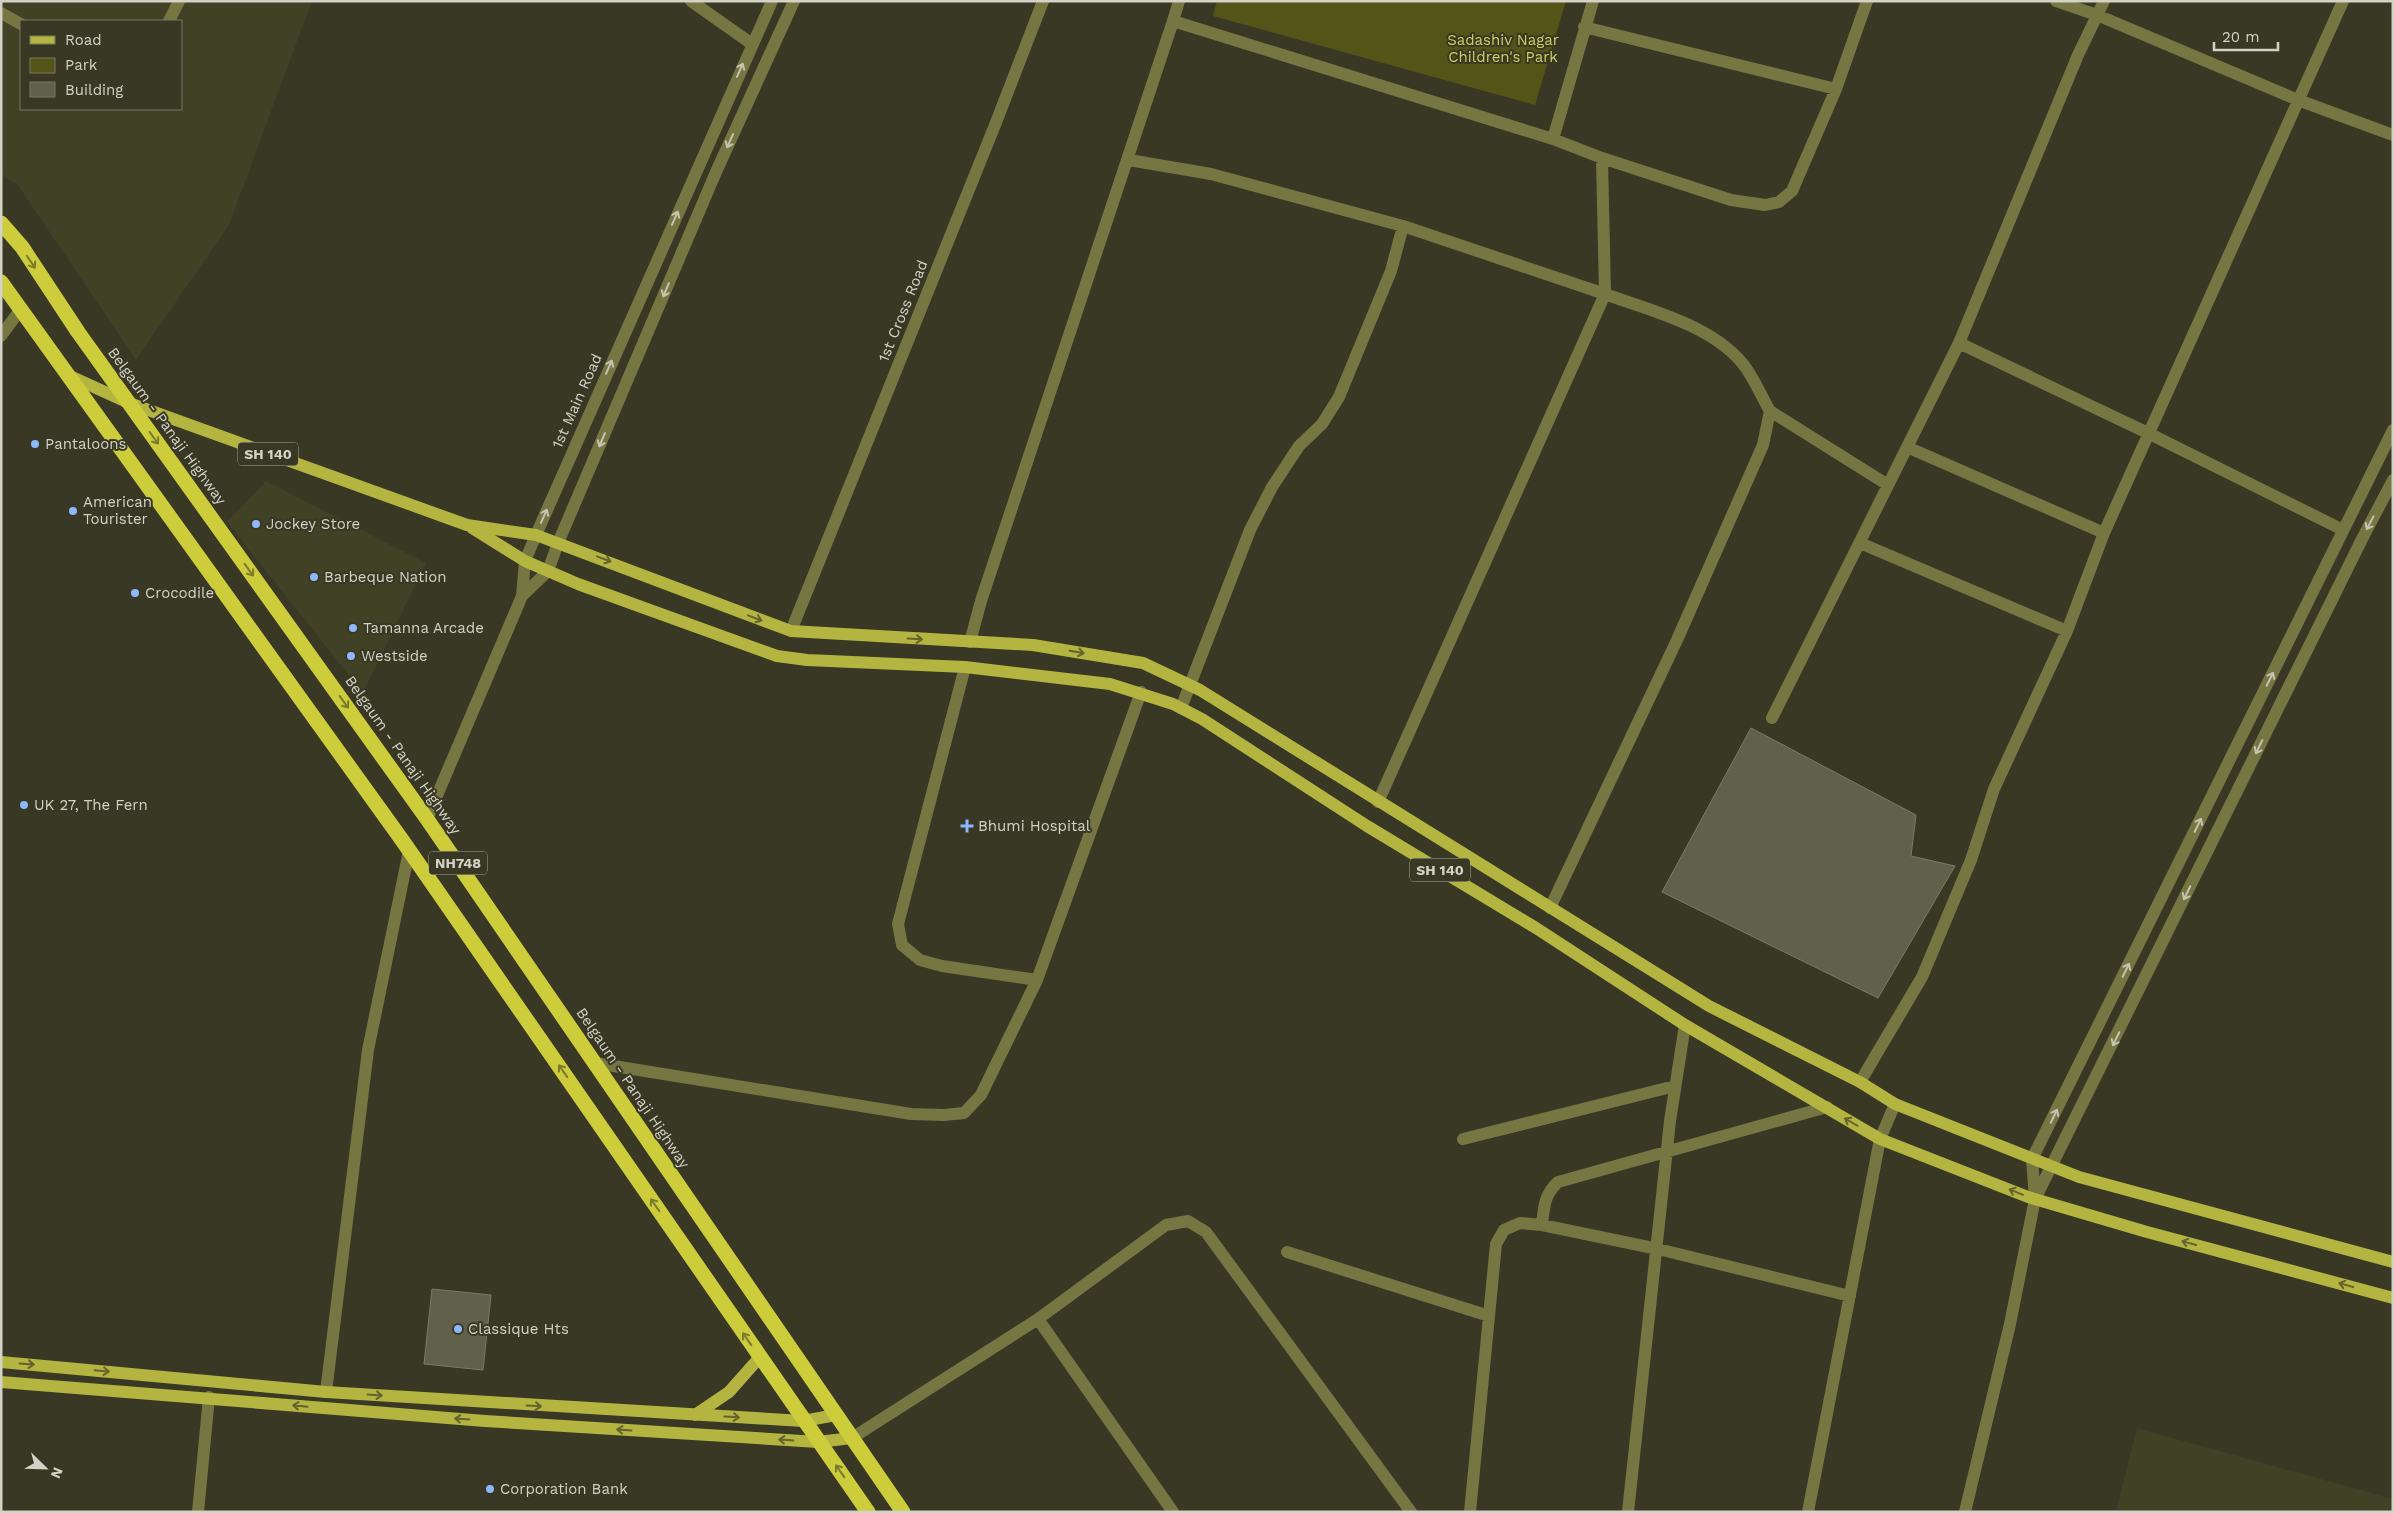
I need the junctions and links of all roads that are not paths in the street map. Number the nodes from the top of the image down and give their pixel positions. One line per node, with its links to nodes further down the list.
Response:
1 (180, 1): 14 (street)
2 (691, 1): 18 (street)
3 (772, 1): 18 (street, 1st Main Road)
4 (794, 1): 45 (street, one-way to 45)
5 (1043, 1): 50 (street, 1st Cross Road)
6 (1180, 1): 15 (street)
7 (1593, 1): 17 (street)
8 (1867, 1): 19 (street)
9 (2056, 1): 13 (street)
10 (2104, 1): 13 (street)
11 (2342, 1): 20 (street)
12 (1, 13): 16 (street)
13 (2097, 15): 20 (street); 31 (street)
14 (170, 20)
15 (1173, 21): 22 (street); 24 (street)
16 (20, 23)
17 (1584, 27): 19 (street); 22 (street)
18 (752, 44): 43 (street, 1st Main Road, one-way to 18)
19 (1836, 89): 23 (street)
20 (2298, 100): 21 (street); 36 (street)
21 (2393, 135)
22 (1553, 139): 23 (street)
23 (1602, 158): 28 (street)
24 (1129, 160): 26 (street); 51 (street)
25 (1, 224): 33 (highway, Belgaum - Panaji Highway / NH748, one-way to 33)
26 (1403, 226): 28 (street); 53 (street)
27 (1, 282): 29 (highway, NH748)
28 (1605, 294): 34 (street); 57 (street)
29 (20, 310): 30 (street); 32 (highway, NH748)
30 (1, 336)
31 (1959, 343): 36 (street); 37 (street)
32 (72, 377): 33 (main road, SH 140); 59 (highway, NH748)
33 (129, 403): 40 (main road, SH 140); 58 (highway, Belgaum - Panaji Highway / NH748, one-way to 58)
34 (1770, 411): 39 (street); 60 (street)
35 (2393, 430): 41 (street)
36 (2150, 434): 41 (street); 42 (street)
37 (1907, 447): 39 (street); 42 (street)
38 (2393, 480): 72 (street, one-way to 72)
39 (1888, 485): 44 (street)
40 (467, 525): 43 (main road, SH 140); 46 (main road, SH 140)
41 (2343, 530): 71 (street, one-way to 41)
42 (2104, 533): 49 (street)
43 (536, 535): 45 (main road, SH 140); 46 (street, 1st Main Road)
44 (1860, 542): 49 (street); 56 (street)
45 (558, 543): 47 (street); 50 (main road, SH 140, one-way to 50)
46 (525, 562): 47 (main road, SH 140); 48 (street, 1st Main Road)
47 (548, 571): 48 (street); 52 (main road, SH 140)
48 (522, 596): 58 (street, 1st Main Road)
49 (2067, 631): 64 (street)
50 (791, 632): 51 (main road, SH 140, one-way to 51)
51 (970, 642): 53 (main road, SH 140, one-way to 53)
52 (965, 668): 54 (main road, SH 140); 61 (street)
53 (1192, 686): 55 (street); 57 (main road, SH 140)
54 (1142, 692): 55 (main road, SH 140); 61 (street)
55 (1181, 708): 62 (main road, SH 140)
56 (1772, 718)
57 (1378, 802): 60 (main road, SH 140)
58 (427, 819): 63 (highway, Belgaum - Panaji Highway / NH748)
59 (409, 851): 82 (highway, NH748, one-way to 59); 85 (street)
60 (1550, 908): 64 (main road, SH 140)
61 (1037, 980): 63 (street)
62 (1685, 1026): 65 (street); 67 (main road, SH 140)
63 (595, 1063): 88 (highway, Belgaum - Panaji Highway / NH748)
64 (1860, 1082): 66 (main road, SH 140)
65 (1675, 1086): 68 (street); 70 (street)
66 (1895, 1104): 69 (street); 71 (main road, SH 140)
67 (1827, 1107): 69 (main road, SH 140, one-way to 67); 70 (street)
68 (1463, 1139)
69 (1880, 1139): 73 (main road, SH 140, one-way to 69); 78 (street)
70 (1666, 1152): 74 (street); 75 (street)
71 (2032, 1160): 72 (main road, SH 140); 73 (street)
72 (2053, 1167): 73 (street); 77 (main road, SH 140)
73 (2035, 1199): 79 (main road, SH 140, one-way to 73); 100 (street)
74 (1542, 1225): 75 (street); 80 (street)
75 (1658, 1249): 78 (street); 98 (street)
76 (1287, 1252): 80 (street)
77 (2393, 1262)
78 (1850, 1296): 99 (street)
79 (2393, 1298)
80 (1489, 1316): 97 (street)
81 (1038, 1319): 90 (street); 95 (street); 96 (street)
82 (760, 1357): 87 (main road); 89 (highway, NH748)
83 (1, 1362): 85 (main road, one-way to 85)
84 (1, 1382): 86 (main road)
85 (326, 1392): 87 (main road, one-way to 87)
86 (209, 1397): 91 (main road, one-way to 86); 92 (street)
87 (695, 1414): 89 (main road, one-way to 89)
88 (836, 1415): 89 (main road); 90 (highway, Belgaum - Panaji Highway / NH748)
89 (803, 1420): 91 (highway, NH748)
90 (852, 1438): 91 (main road); 94 (highway, Belgaum - Panaji Highway / NH748)
91 (818, 1442): 93 (highway, NH748, one-way to 91)
92 (198, 1512)
93 (868, 1512)
94 (903, 1512)
95 (1173, 1512)
96 (1411, 1512)
97 (1470, 1512)
98 (1628, 1512)
99 (1808, 1512)
100 (1965, 1512)

